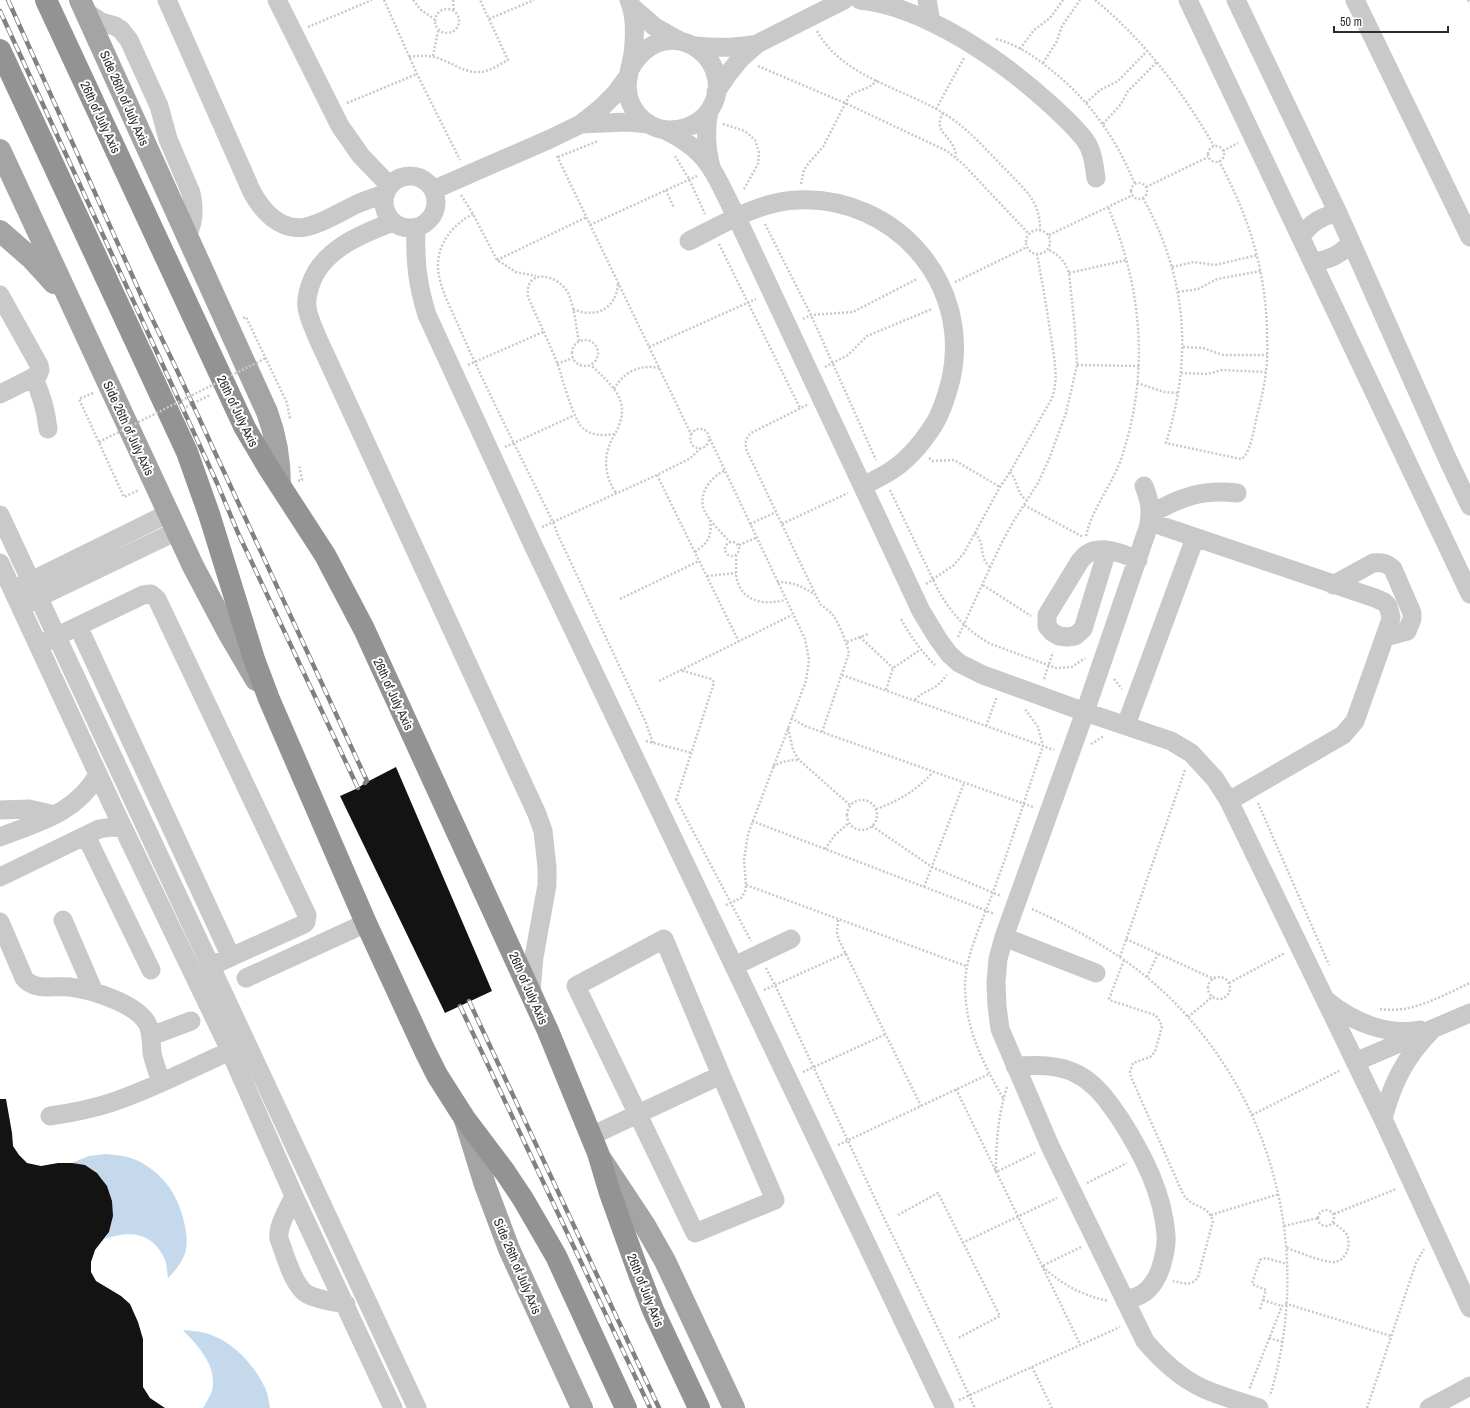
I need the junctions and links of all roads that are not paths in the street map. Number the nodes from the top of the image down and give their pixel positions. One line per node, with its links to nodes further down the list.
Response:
1 (46, 0): 42 (highway, 26th of July Axis)
2 (167, 0): 25 (street)
3 (277, 0): 25 (street)
4 (844, 0): 12 (street)
5 (860, 0): 13 (street)
6 (927, 0): 13 (street)
7 (1188, 0): 32 (street)
8 (1236, 0): 28 (street)
9 (1355, 0): 33 (street)
10 (631, 4): 14 (street); 17 (street)
11 (83, 6): 42 (main road, Side 26th of July Axis)
12 (821, 8): 15 (street)
13 (931, 22): 24 (street)
14 (688, 44): 15 (street); 17 (street); 18 (street)
15 (757, 44): 18 (street)
16 (0, 50): 62 (highway)
17 (629, 73): 20 (street); 21 (street)
18 (716, 92): 19 (street)
19 (708, 114): 21 (street); 23 (street)
20 (581, 124): 21 (street); 26 (street)
21 (657, 127): 23 (street)
22 (0, 150): 38 (main road, Side 26th of July Axis)
23 (712, 169): 27 (street)
24 (1096, 178)
25 (388, 190): 26 (street); 29 (street)
26 (433, 190): 30 (street)
27 (734, 213): 34 (street); 43 (street); 43 (street)
28 (1338, 213): 32 (street); 35 (street)
29 (393, 222): 30 (street); 84 (street)
30 (416, 228): 80 (street)
31 (0, 231): 38 (main road)
32 (1301, 236): 36 (street)
33 (1470, 237)
34 (689, 241)
35 (1351, 243): 36 (street); 46 (street)
36 (1313, 262): 56 (street)
37 (0, 295): 39 (street)
38 (68, 299): 49 (main road, Side 26th of July Axis)
39 (33, 378): 40 (street); 41 (street)
40 (0, 394)
41 (48, 429)
42 (280, 485): 84 (highway, 26th of July Axis)
43 (863, 486): 63 (street)
44 (1144, 486): 48 (street)
45 (1237, 493): 48 (street)
46 (1470, 506)
47 (0, 515): 55 (street)
48 (1150, 518): 50 (street); 52 (street)
49 (173, 522): 55 (street); 62 (main road, Side 26th of July Axis)
50 (1195, 538): 54 (street); 64 (street)
51 (1107, 551): 51 (street); 52 (street)
52 (1138, 560): 63 (street)
53 (0, 563): 57 (street)
54 (1334, 585): 60 (street); 60 (street)
55 (35, 589): 57 (street); 59 (street)
56 (1470, 594)
57 (17, 598): 61 (street)
58 (78, 626): 59 (street); 78 (street); 78 (street)
59 (57, 636): 61 (street); 79 (street)
60 (1385, 637): 66 (street)
61 (38, 645): 65 (street)
62 (269, 699): 75 (highway)
63 (1085, 712): 64 (street); 76 (street)
64 (1126, 725): 66 (street)
65 (98, 775): 68 (street); 69 (street)
66 (1229, 801): 86 (street)
67 (0, 810): 68 (street)
68 (55, 815): 71 (street)
69 (123, 828): 70 (street); 92 (street)
70 (86, 836): 72 (street); 81 (street)
71 (0, 837)
72 (0, 876)
73 (63, 920): 85 (street)
74 (0, 922): 85 (street)
75 (366, 923): 83 (street); 99 (highway)
76 (1007, 928): 82 (street); 94 (street)
77 (791, 939): 80 (street)
78 (231, 957): 79 (street)
79 (211, 966): 90 (street)
80 (734, 966): 108 (street)
81 (151, 970)
82 (1096, 973)
83 (246, 978)
84 (531, 991): 101 (highway, 26th of July Axis)
85 (94, 992): 91 (street)
86 (1324, 999): 89 (street); 93 (street)
87 (1470, 1013): 89 (street)
88 (192, 1021): 91 (street)
89 (1433, 1028): 93 (street); 100 (street)
90 (242, 1032): 92 (street); 110 (street)
91 (151, 1036): 96 (street)
92 (227, 1045): 96 (street); 102 (street)
93 (1355, 1062): 100 (street)
94 (1015, 1066): 103 (street); 103 (street)
95 (721, 1075): 97 (street); 97 (street); 97 (street)
96 (161, 1082): 98 (street)
97 (638, 1114): 101 (street)
98 (50, 1116)
99 (465, 1119): 111 (main road, Side 26th of July Axis); 112 (highway)
100 (1383, 1119): 105 (street)
101 (594, 1145): 113 (highway, 26th of July Axis); 114 (main road)
102 (294, 1196): 104 (street); 104 (street)
103 (1125, 1301): 107 (street)
104 (346, 1304): 109 (street)
105 (1470, 1308)
106 (1470, 1386): 115 (street)
107 (1264, 1397)
108 (945, 1407)
109 (393, 1408)
110 (417, 1408)
111 (582, 1408)
112 (626, 1408)
113 (699, 1408)
114 (734, 1408)
115 (1429, 1408)

